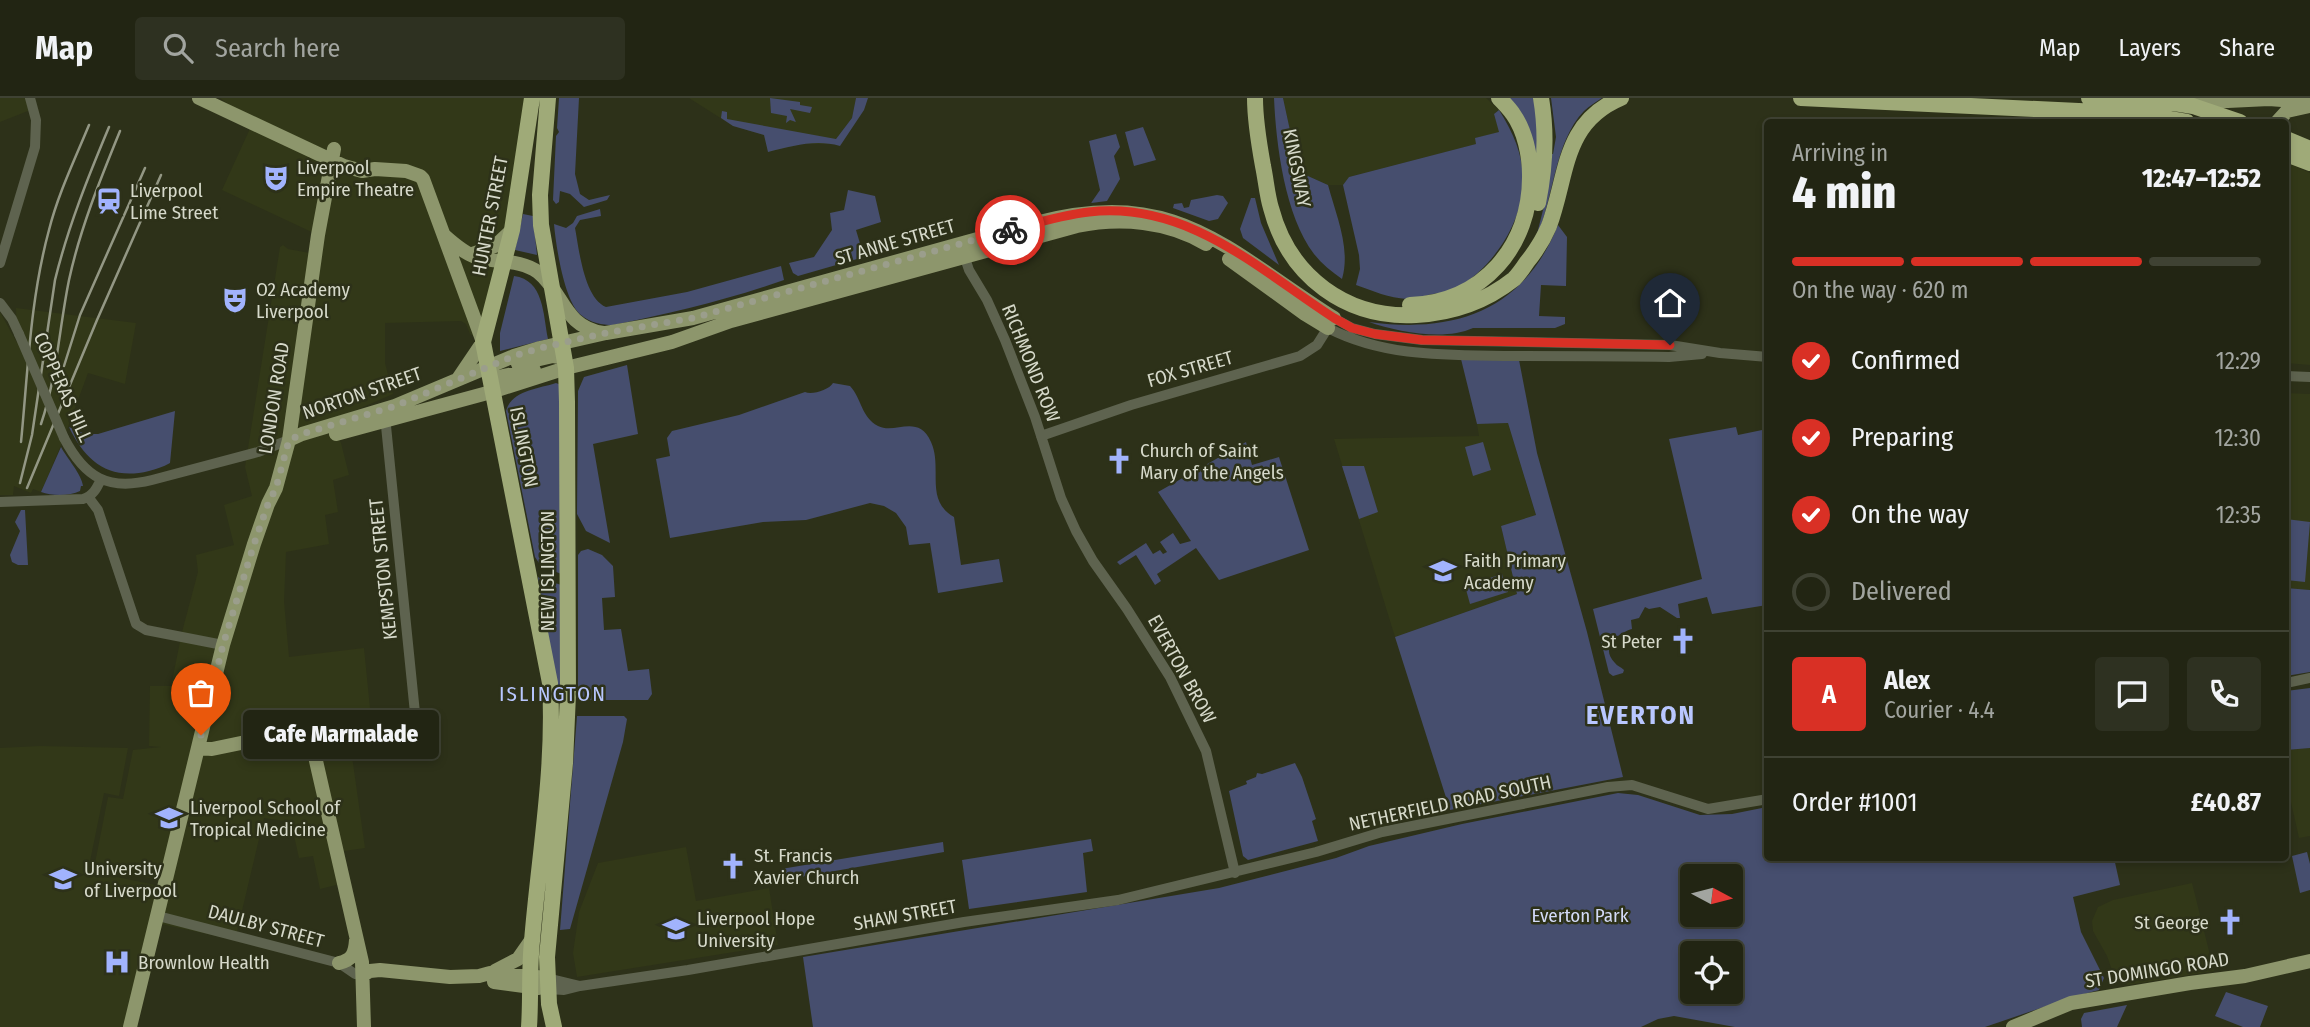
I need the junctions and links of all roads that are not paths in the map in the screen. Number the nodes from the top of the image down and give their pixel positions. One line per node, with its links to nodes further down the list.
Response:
1 (30, 98): 29 (street)
2 (199, 98): 21 (main road)
3 (532, 98): 24 (highway, HUNTER STREET)
4 (548, 98): 30 (highway)
5 (1255, 98): 32 (highway, KINGSWAY)
6 (1265, 98): 7 (highway, KINGSWAY)
7 (1499, 98)
8 (1541, 98): 32 (highway)
9 (1621, 98): 32 (highway)
10 (1801, 98): 15 (highway)
11 (2089, 98): 13 (highway)
12 (2290, 100): 13 (main road); 14 (main road); 17 (main road)
13 (2174, 103): 16 (highway)
14 (2310, 104): 18 (main road)
15 (2169, 119)
16 (2231, 119)
17 (2270, 119)
18 (2280, 119)
19 (2289, 140): 20 (highway)
20 (2310, 149)
21 (333, 155): 25 (main road, ISLINGTON); 46 (main road, LONDON ROAD)
22 (2289, 155): 23 (highway)
23 (2310, 163)
24 (512, 230): 27 (main road); 28 (highway, HUNTER STREET)
25 (445, 236): 27 (main road); 35 (main road, ISLINGTON)
26 (963, 249): 33 (main road, ST ANNE STREET); 34 (main road, ST ANNE STREET); 38 (main road, ST ANNE STREET); 45 (street, RICHMOND ROW)
27 (471, 255): 28 (main road)
28 (504, 262): 30 (main road); 35 (highway, HUNTER STREET)
29 (0, 263)
30 (552, 287): 34 (main road); 36 (highway, NEW ISLINGTON)
31 (0, 303): 47 (street, COPPERAS HILL, bridge)
32 (1424, 315)
33 (1331, 323): 37 (street); 45 (street, FOX STREET)
34 (606, 333): 36 (main road, ST ANNE STREET)
35 (483, 342): 39 (highway, ISLINGTON); 42 (main road)
36 (562, 343): 38 (highway, NEW ISLINGTON); 39 (main road, ST ANNE STREET)
37 (1764, 357)
38 (566, 365): 39 (main road); 43 (main road, ST ANNE STREET); 69 (highway, NEW ISLINGTON)
39 (489, 368): 42 (main road, NORTON STREET); 43 (highway, ISLINGTON)
40 (2289, 376): 41 (street)
41 (2310, 377)
42 (458, 379): 46 (main road, NORTON STREET)
43 (491, 391): 44 (main road, NORTON STREET); 62 (highway, ISLINGTON)
44 (383, 421): 46 (main road, NORTON STREET); 55 (street, KEMPSTON STREET)
45 (1041, 436): 49 (street, RICHMOND ROW)
46 (289, 440): 47 (street); 51 (main road, LONDON ROAD)
47 (101, 479): 48 (street)
48 (89, 498): 50 (street); 51 (street)
49 (1061, 498): 59 (street, EVERTON BROW)
50 (0, 502)
51 (223, 645): 54 (main road, LONDON ROAD)
52 (2310, 678): 53 (street)
53 (2289, 682)
54 (206, 712): 56 (main road); 57 (main road, LONDON ROAD)
55 (415, 713)
56 (224, 745): 57 (main road); 61 (main road)
57 (198, 748): 60 (main road, LONDON ROAD)
58 (1764, 800): 59 (street, NETHERFIELD ROAD SOUTH)
59 (1235, 873): 69 (street, SHAW STREET)
60 (158, 916): 64 (street, DAULBY STREET); 70 (main road, LONDON ROAD)
61 (357, 936): 64 (main road); 65 (main road); 67 (main road)
62 (532, 939): 66 (main road); 68 (highway, ISLINGTON)
63 (2310, 961): 74 (main road, ST DOMINGO ROAD)
64 (339, 963): 67 (street, DAULBY STREET)
65 (380, 970): 66 (main road); 67 (main road)
66 (484, 974): 68 (main road)
67 (363, 975): 71 (main road)
68 (530, 981): 69 (main road); 72 (highway, ISLINGTON)
69 (547, 983): 73 (highway, NEW ISLINGTON)
70 (130, 1027)
71 (364, 1027)
72 (529, 1027)
73 (554, 1027)
74 (2013, 1027)

